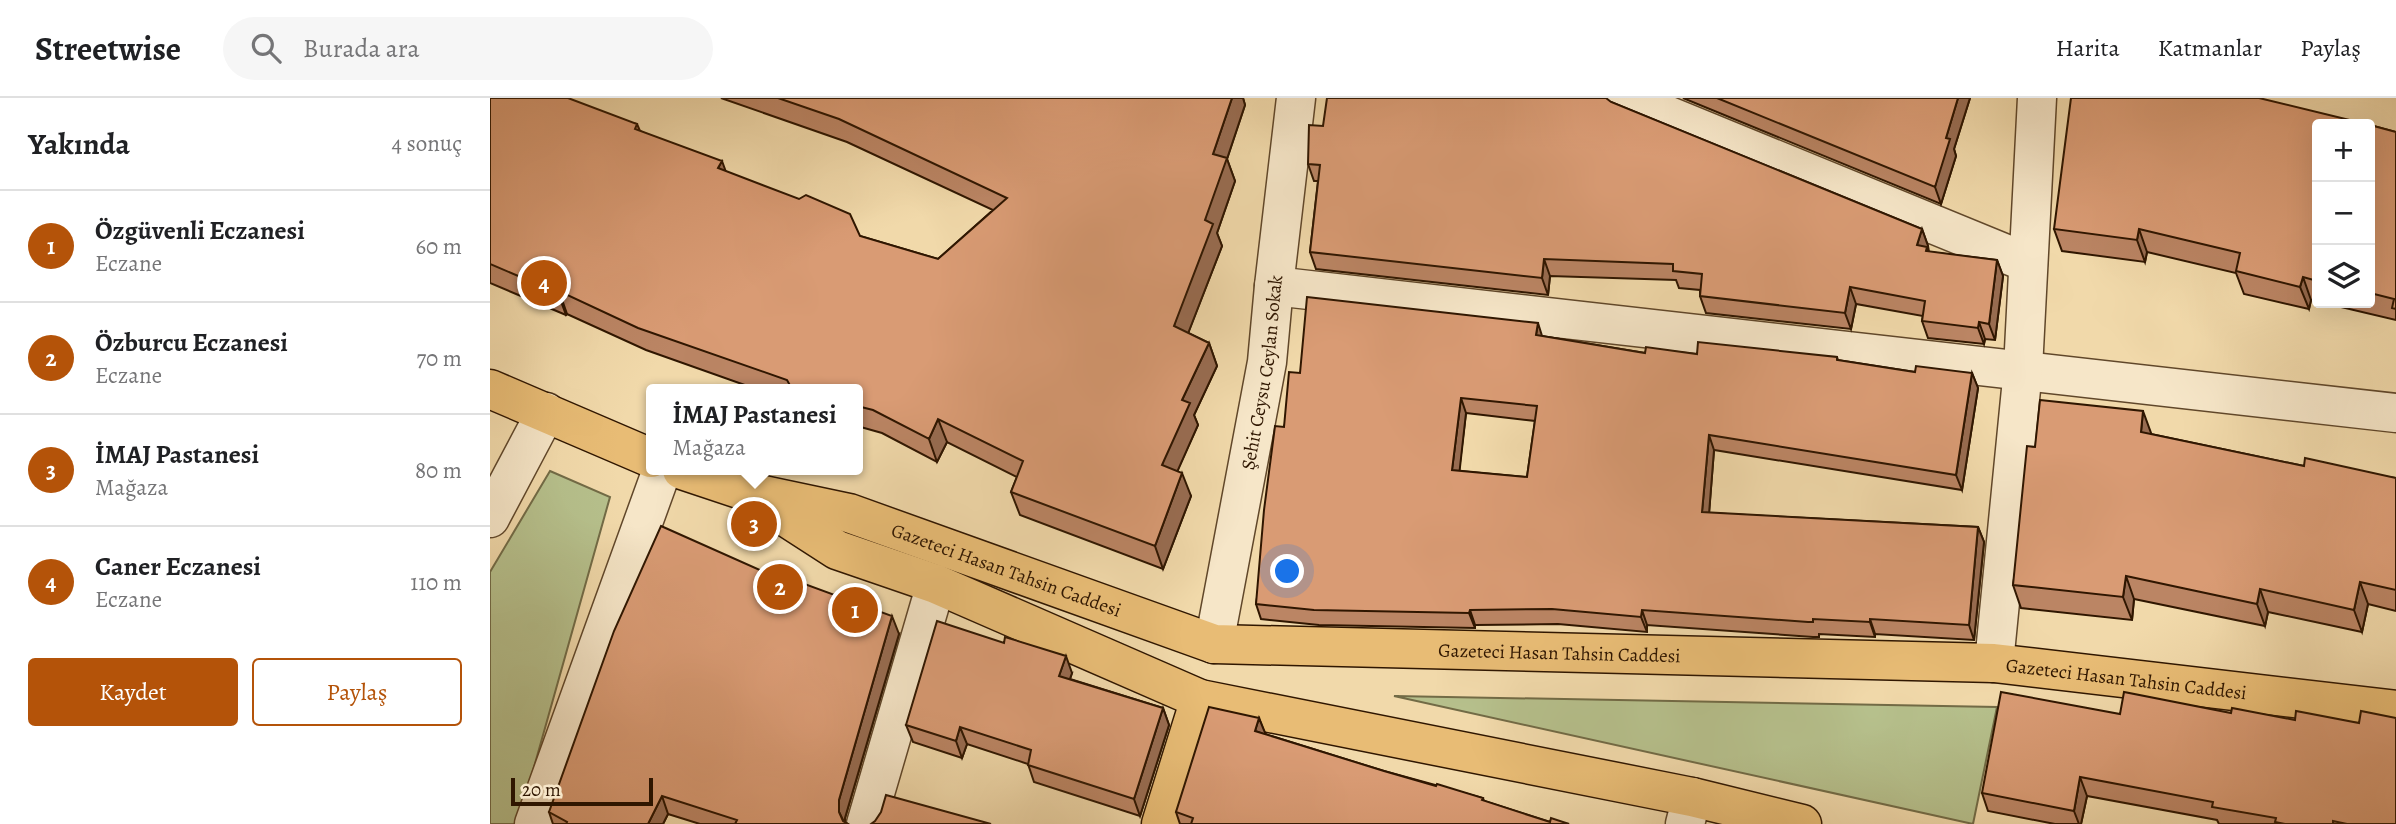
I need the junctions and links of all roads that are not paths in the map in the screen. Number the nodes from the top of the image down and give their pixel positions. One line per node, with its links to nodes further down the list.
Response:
1 (1296, 98): 5 (street, Şehit Ceysu Ceylan Sokak)
2 (1625, 98): 4 (street)
3 (2036, 98): 4 (street)
4 (2028, 263): 6 (street)
5 (1274, 286): 6 (street); 16 (street, Şehit Ceysu Ceylan Sokak)
6 (2023, 369): 9 (street); 17 (street)
7 (490, 388): 8 (main road)
8 (546, 412): 10 (main road); 14 (street)
9 (2396, 413)
10 (646, 456)
11 (660, 475): 21 (street)
12 (697, 475): 13 (main road, Gazeteci Hasan Tahsin Caddesi)
13 (745, 491): 15 (main road, Gazeteci Hasan Tahsin Caddesi); 16 (main road, Gazeteci Hasan Tahsin Caddesi)
14 (490, 518)
15 (936, 584): 18 (main road, Gazeteci Hasan Tahsin Caddesi); 22 (street)
16 (1214, 644): 17 (main road, Gazeteci Hasan Tahsin Caddesi)
17 (1994, 663): 19 (main road, Gazeteci Hasan Tahsin Caddesi)
18 (1200, 699): 20 (main road, Gazeteci Hasan Tahsin Caddesi); 23 (main road)
19 (2396, 710)
20 (1688, 811): 24 (main road, Gazeteci Hasan Tahsin Caddesi)
21 (534, 824)
22 (866, 824)
23 (1161, 824)
24 (1802, 824)

